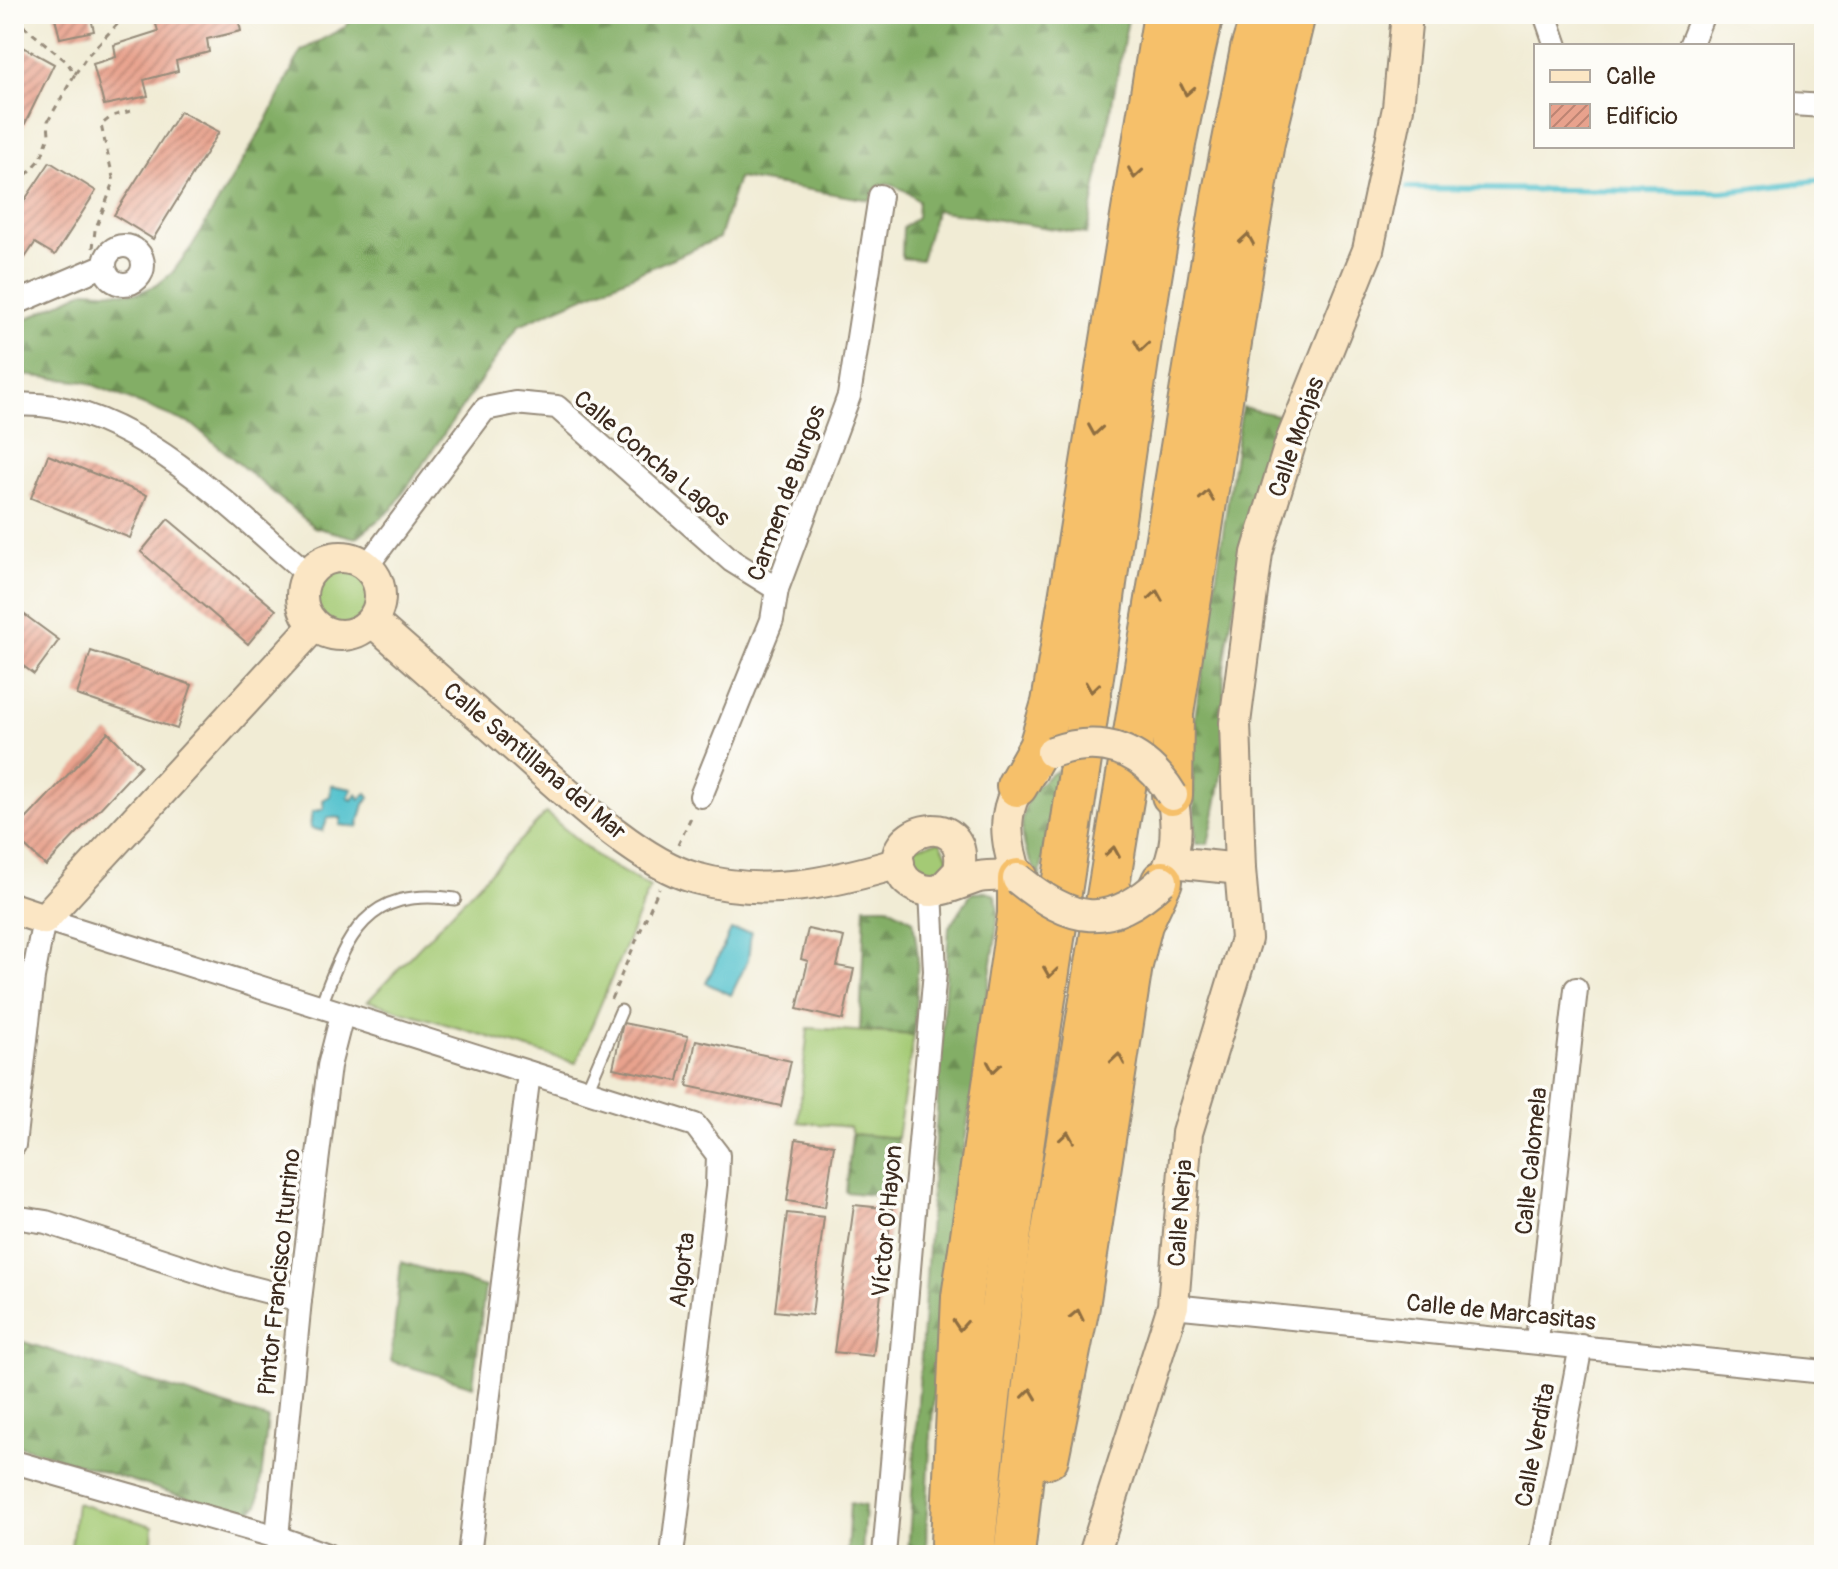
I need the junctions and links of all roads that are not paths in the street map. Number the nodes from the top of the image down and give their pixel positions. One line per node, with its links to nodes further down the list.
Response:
1 (1164, 14): 21 (highway, one-way to 21)
2 (1203, 14): 54 (highway, one-way to 54)
3 (1262, 14): 55 (highway, one-way to 3)
4 (1295, 14): 22 (highway, one-way to 4)
5 (1407, 14): 27 (street, Calle Monjas)
6 (1545, 14): 8 (street)
7 (1703, 14): 9 (street)
8 (1555, 44)
9 (1691, 44)
10 (1794, 104): 11 (street)
11 (1824, 106)
12 (880, 196): 18 (street, Carmen de Burgos)
13 (98, 268): 14 (street)
14 (14, 304)
15 (14, 405): 17 (street)
16 (367, 566): 17 (street); 18 (street, Calle Concha Lagos); 19 (street)
17 (308, 574): 20 (street)
18 (777, 589): 23 (street, Carmen de Burgos)
19 (372, 621): 20 (street); 26 (street, Calle Santillana del Mar)
20 (314, 626): 33 (street)
21 (1017, 786): 22 (street, bridge); 24 (street)
22 (1172, 795): 28 (street)
23 (701, 796)
24 (1005, 831): 25 (street); 29 (street)
25 (959, 847): 26 (street); 30 (street)
26 (899, 863): 30 (street)
27 (1240, 869): 28 (street); 43 (street, Calle Nerja)
28 (1167, 871): 29 (street, bridge); 56 (highway, one-way to 28)
29 (1017, 877): 30 (street); 53 (highway, one-way to 53)
30 (937, 890): 52 (street, Víctor O'Hayon)
31 (455, 899): 35 (lane)
32 (14, 909): 33 (street)
33 (44, 919): 35 (street, Algorta); 40 (street)
34 (1576, 989): 44 (street, Calle Calomela)
35 (320, 1008): 37 (street, Algorta)
36 (621, 1011): 39 (lane)
37 (342, 1015): 38 (street, Algorta); 42 (street, Pintor Francisco Iturrino)
38 (529, 1073): 39 (street, Algorta); 50 (street)
39 (580, 1088): 51 (street, Algorta)
40 (14, 1145)
41 (14, 1217): 42 (street)
42 (300, 1300): 48 (street, Pintor Francisco Iturrino)
43 (1173, 1306): 44 (street, Calle de Marcasitas); 57 (street, Calle Nerja)
44 (1537, 1340): 45 (street, Calle de Marcasitas)
45 (1581, 1346): 46 (street, Calle de Marcasitas); 58 (street, Calle Verdita)
46 (1824, 1372)
47 (14, 1462): 48 (street)
48 (277, 1537): 49 (street)
49 (327, 1555)
50 (469, 1555)
51 (672, 1555)
52 (884, 1555)
53 (951, 1555)
54 (974, 1555)
55 (1014, 1555)
56 (1023, 1555)
57 (1094, 1555)
58 (1541, 1555)

